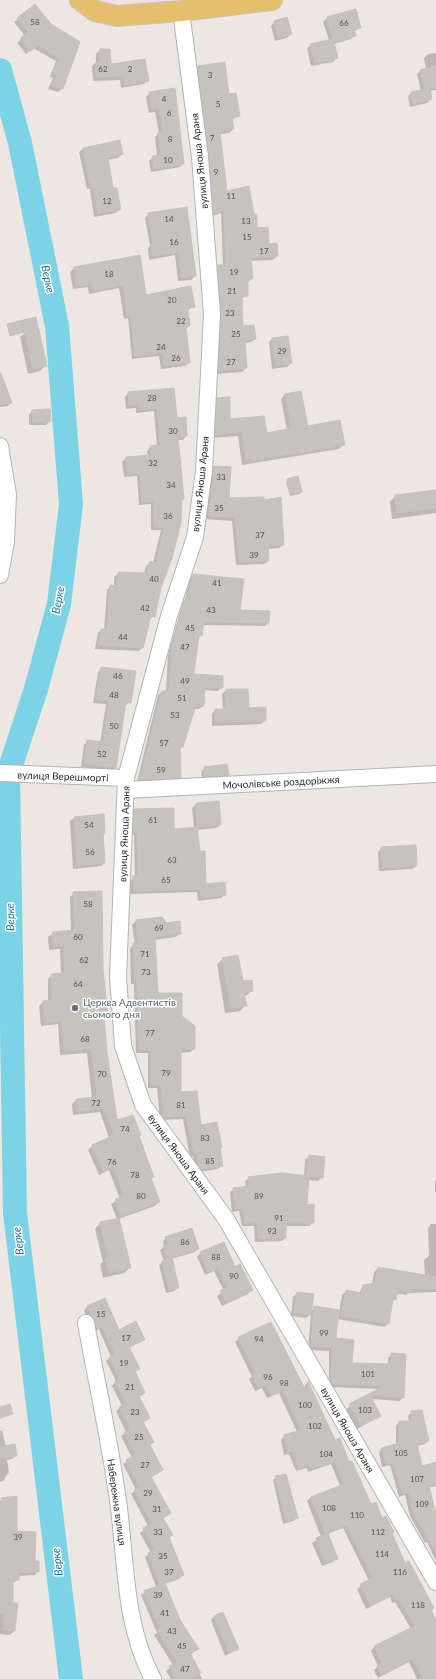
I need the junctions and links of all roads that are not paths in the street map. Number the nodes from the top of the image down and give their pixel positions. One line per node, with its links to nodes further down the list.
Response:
1 (80, 0): 3 (main road)
2 (272, 0): 3 (main road)
3 (181, 11): 8 (street, вулиця Яноша Араня)
4 (0, 446): 5 (street)
5 (0, 575)
6 (0, 773): 8 (street, вулиця Верешморті)
7 (436, 774): 8 (street, Мочолівське роздоріжжя)
8 (126, 784): 10 (street, вулиця Яноша Араня)
9 (86, 1323): 11 (street, Набережна вулиця)
10 (436, 1582)
11 (153, 1679)

